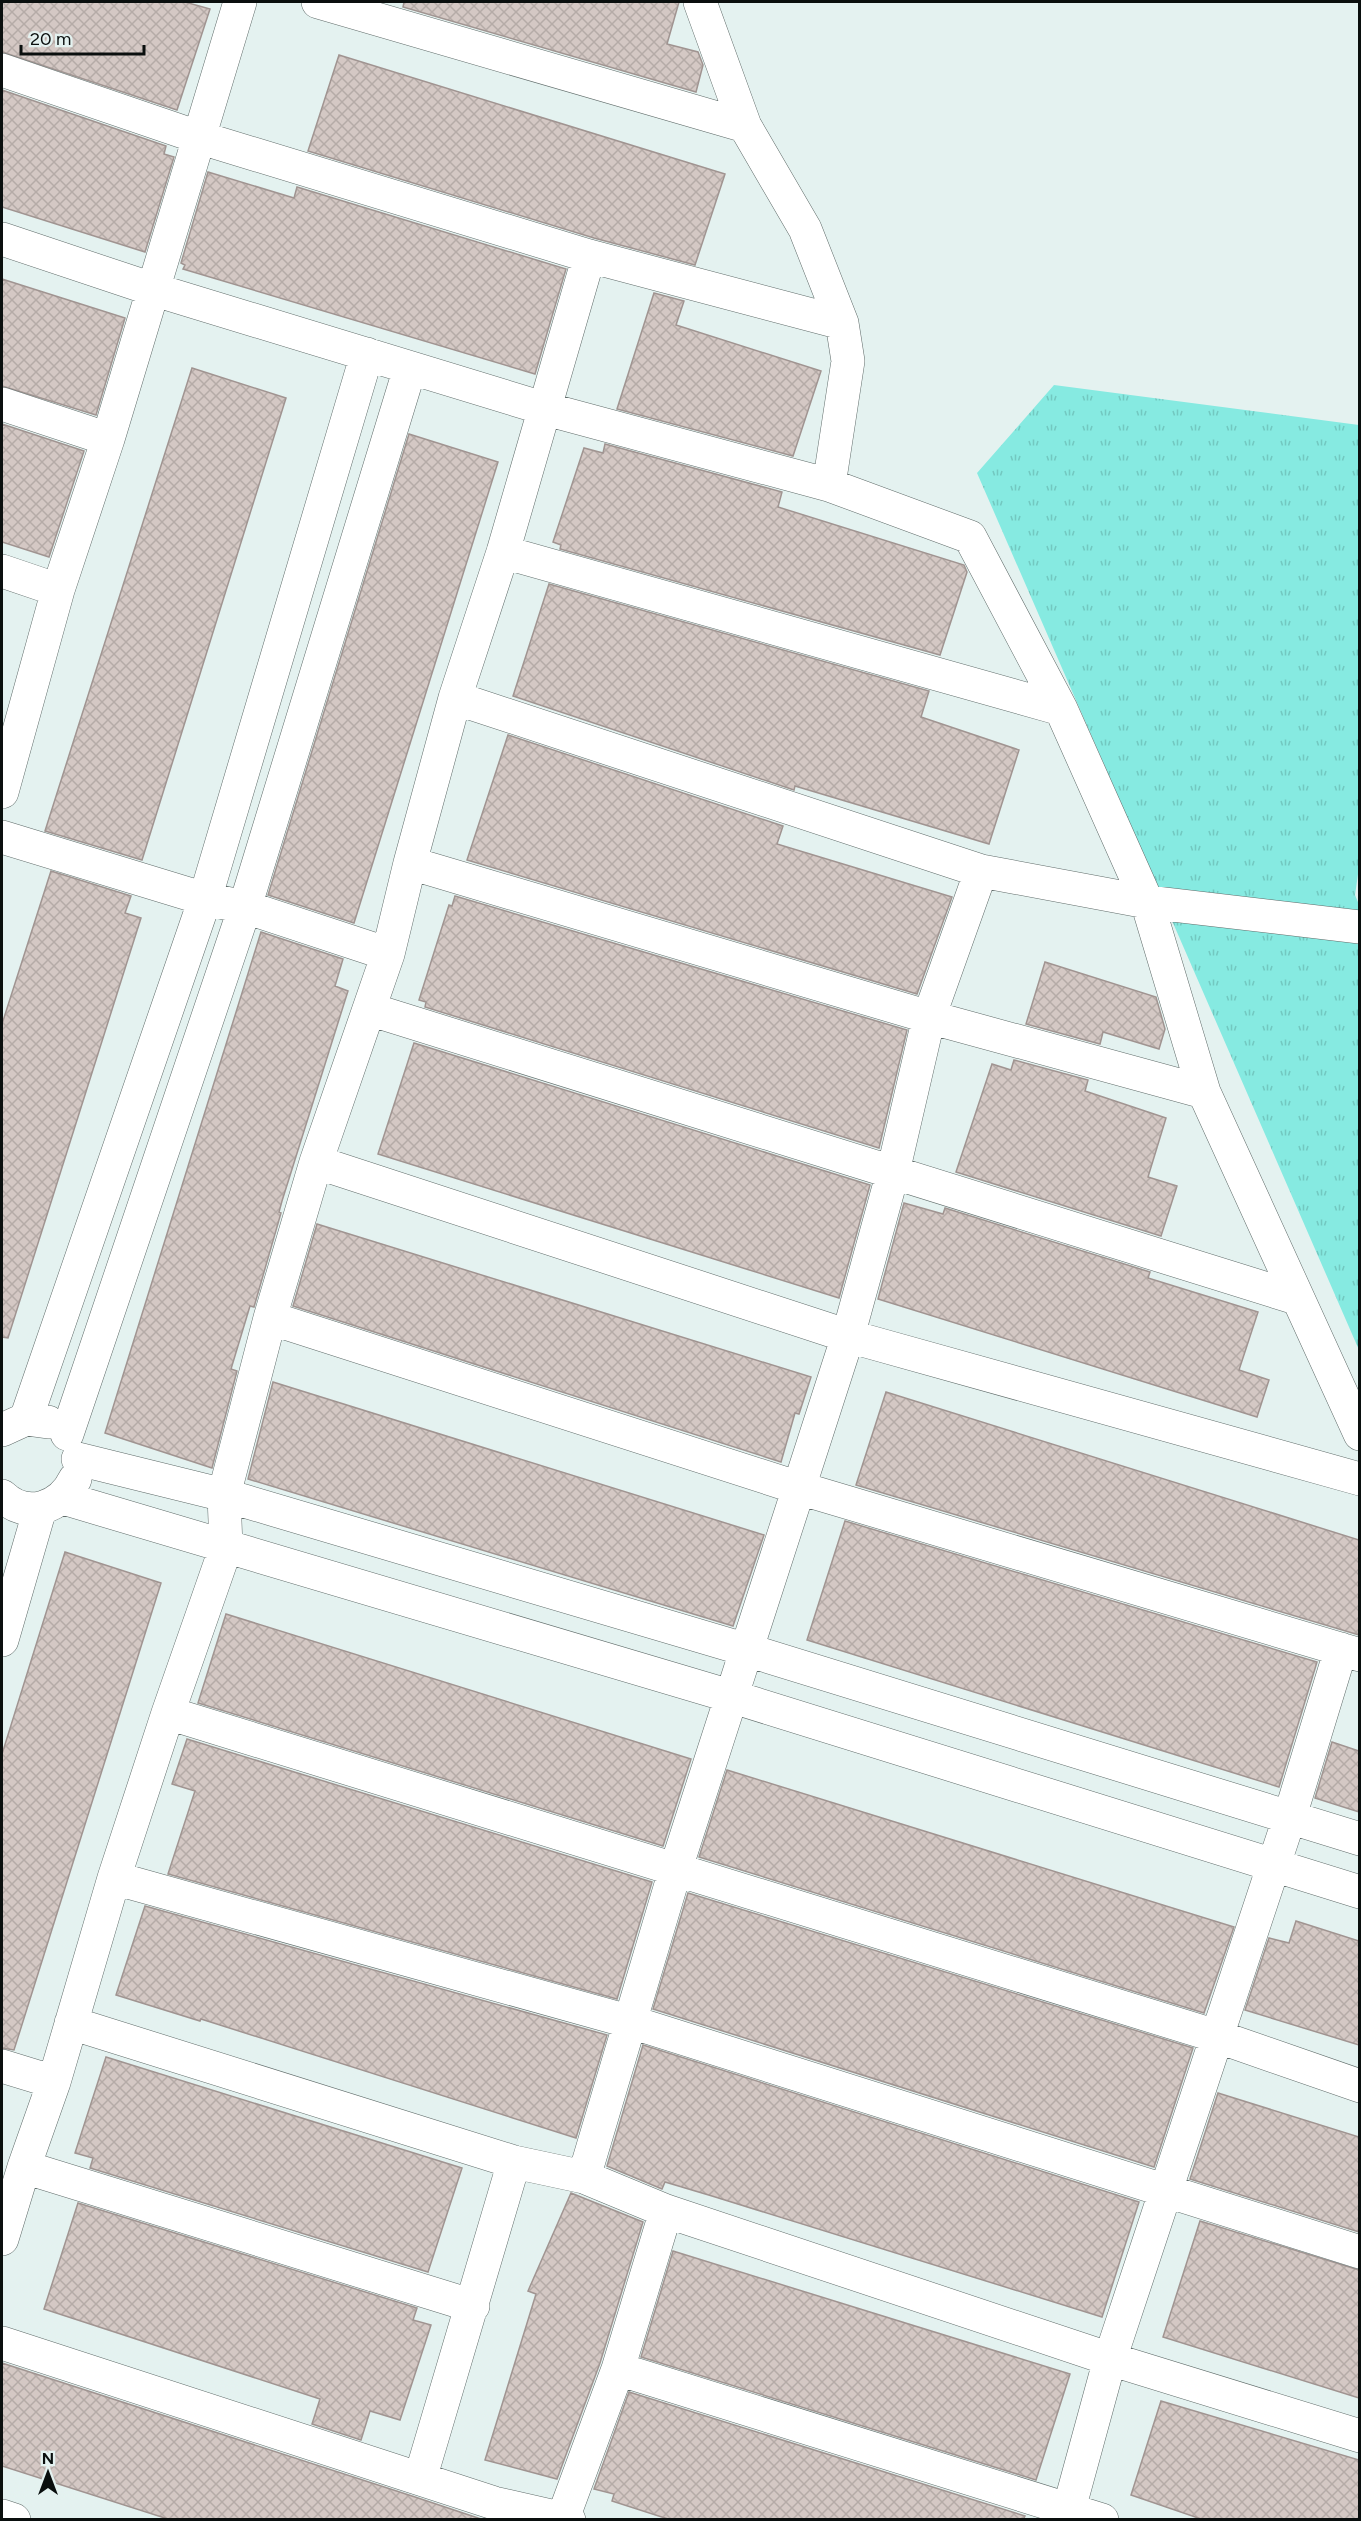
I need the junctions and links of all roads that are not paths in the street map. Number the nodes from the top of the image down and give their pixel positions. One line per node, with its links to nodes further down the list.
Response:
1 (240, 2): 6 (street)
2 (318, 2): 5 (street)
3 (700, 2): 5 (street)
4 (2, 70): 6 (street)
5 (745, 126): 10 (street)
6 (198, 137): 8 (street); 9 (street)
7 (2, 239): 9 (street)
8 (589, 256): 10 (street); 14 (street)
9 (152, 289): 11 (street); 15 (street)
10 (842, 323): 16 (street)
11 (368, 354): 12 (street); 27 (street)
12 (410, 368): 14 (street); 29 (street)
13 (2, 404): 15 (street)
14 (546, 409): 16 (street); 17 (street)
15 (108, 439): 19 (street)
16 (829, 485): 21 (street)
17 (503, 552): 20 (street); 21 (street)
18 (2, 571): 19 (street)
19 (58, 590): 22 (street)
20 (455, 698): 25 (street); 26 (street)
21 (1061, 709): 28 (street)
22 (8, 747): 23 (street)
23 (2, 792)
24 (2, 837): 27 (street)
25 (410, 863): 31 (street); 33 (street)
26 (981, 872): 28 (street); 33 (street)
27 (205, 899): 29 (street); 40 (street)
28 (1147, 902): 30 (street); 34 (street)
29 (245, 907): 31 (street); 42 (street)
30 (1359, 927)
31 (388, 954): 32 (street)
32 (369, 1009): 35 (street); 36 (street)
33 (929, 1017): 34 (street); 36 (street)
34 (1204, 1092): 37 (street)
35 (316, 1162): 38 (street); 39 (street)
36 (893, 1172): 37 (street); 39 (street)
37 (1296, 1298): 41 (street)
38 (270, 1318): 44 (street); 45 (street)
39 (848, 1336): 43 (street); 44 (street)
40 (8, 1425): 42 (street)
41 (1359, 1434)
42 (72, 1446): 45 (street); 47 (street)
43 (1359, 1479)
44 (799, 1488): 50 (street); 51 (street)
45 (224, 1495): 48 (street); 50 (street)
46 (2, 1496): 47 (street)
47 (52, 1504): 48 (street); 49 (street)
48 (226, 1547): 52 (street); 53 (street)
49 (2, 1640)
50 (747, 1650): 52 (street); 54 (street)
51 (1350, 1652): 54 (street)
52 (730, 1696): 56 (street); 57 (street)
53 (168, 1713): 57 (street); 58 (street)
54 (1290, 1816): 55 (street); 56 (street)
55 (1359, 1839)
56 (1273, 1865): 59 (street); 62 (street)
57 (675, 1871): 60 (street); 62 (street)
58 (114, 1878): 60 (street); 61 (street)
59 (1359, 1892)
60 (631, 2022): 68 (street); 69 (street)
61 (71, 2023): 64 (street); 66 (street)
62 (1216, 2036): 65 (street); 69 (street)
63 (2, 2066): 64 (street)
64 (54, 2082): 67 (street)
65 (1359, 2086)
66 (514, 2162): 68 (street); 73 (street)
67 (24, 2166): 71 (street); 73 (street)
68 (584, 2177): 70 (street)
69 (1167, 2191): 72 (street); 75 (street)
70 (666, 2211): 75 (street); 76 (street)
71 (2, 2239)
72 (1359, 2252)
73 (473, 2306): 78 (street)
74 (2, 2343): 78 (street)
75 (1110, 2359): 77 (street); 80 (street)
76 (618, 2369): 80 (street); 82 (street)
77 (1359, 2436)
78 (420, 2479): 79 (street)
79 (492, 2511): 82 (street)
80 (1068, 2514): 84 (street)
81 (2, 2516): 83 (street)
82 (566, 2519)
83 (14, 2520)
84 (1102, 2520)

